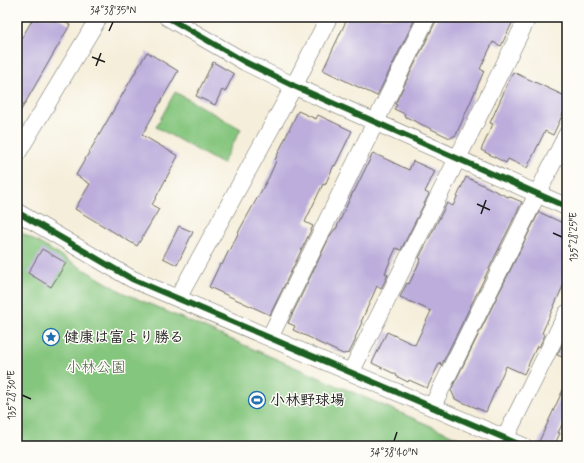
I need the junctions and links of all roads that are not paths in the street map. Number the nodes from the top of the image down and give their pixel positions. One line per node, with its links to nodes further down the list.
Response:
1 (99, 17): 9 (street)
2 (167, 17): 6 (street)
3 (329, 17): 6 (street)
4 (427, 17): 7 (street)
5 (528, 17): 10 (street)
6 (294, 86): 7 (street); 14 (street)
7 (376, 122): 10 (street); 16 (street)
8 (567, 134): 11 (street)
9 (17, 154)
10 (458, 159): 11 (street); 17 (street)
11 (537, 194): 12 (street); 18 (street)
12 (567, 207)
13 (17, 212): 14 (street)
14 (178, 298): 16 (street)
15 (567, 313): 19 (street)
16 (270, 337): 17 (street)
17 (351, 372): 18 (street)
18 (432, 407): 19 (street)
19 (505, 438): 20 (street)
20 (523, 446)

